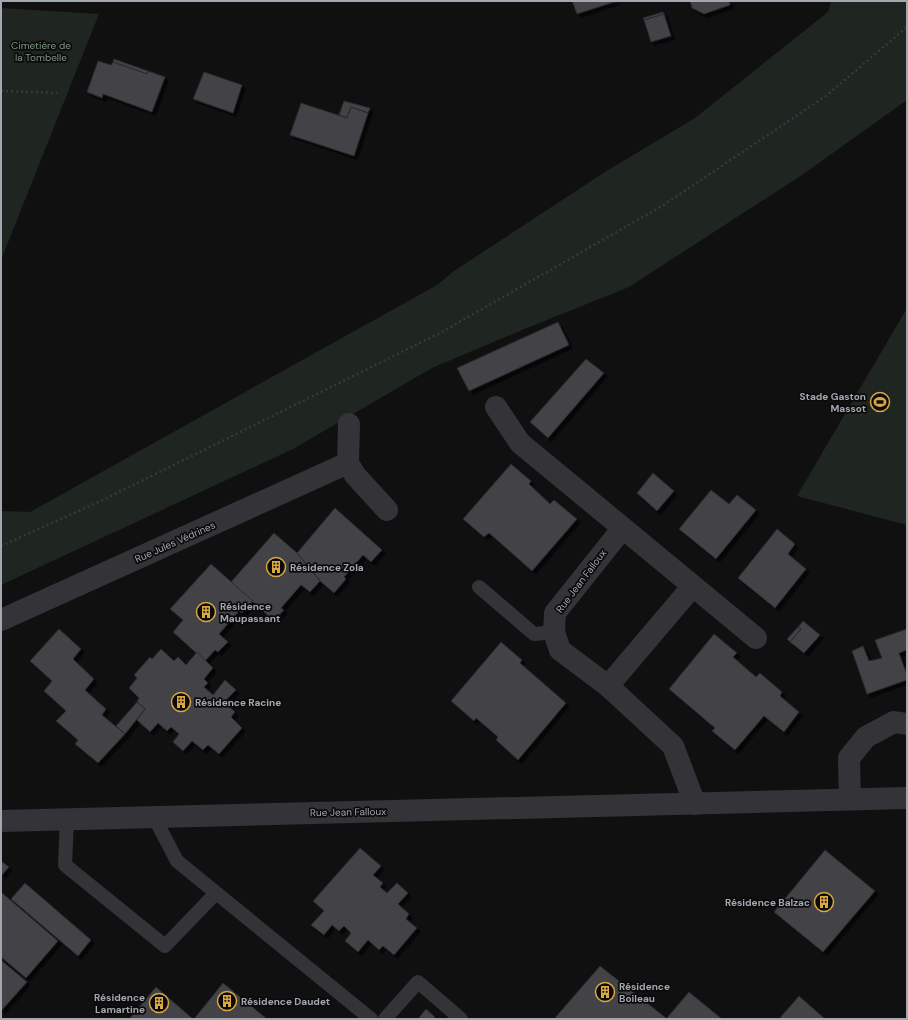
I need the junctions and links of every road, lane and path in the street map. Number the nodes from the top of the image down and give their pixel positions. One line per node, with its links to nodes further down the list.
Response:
1 (907, 28): 9 (path)
2 (1, 91): 3 (path)
3 (57, 93)
4 (496, 407): 8 (street)
5 (349, 424): 6 (street)
6 (348, 462): 7 (street); 12 (street, Rue Jules Védrines)
7 (387, 510)
8 (622, 529): 11 (street); 13 (street, Rue Jean Falloux)
9 (1, 546)
10 (478, 587): 13 (lane)
11 (692, 587): 14 (street); 15 (street)
12 (1, 620)
13 (554, 632): 15 (street, Rue Jean Falloux)
14 (756, 638)
15 (608, 686): 19 (street, Rue Jean Falloux)
16 (907, 724): 18 (street)
17 (907, 798): 18 (street, Rue Jean Falloux)
18 (850, 799): 19 (street, Rue Jean Falloux)
19 (695, 804): 20 (street, Rue Jean Falloux)
20 (154, 817): 21 (street, Rue Jean Falloux); 23 (lane)
21 (66, 819): 22 (street, Rue Jean Falloux); 23 (lane)
22 (1, 821)
23 (216, 893): 24 (lane)
24 (371, 1019)
25 (385, 1019): 26 (lane)
26 (461, 1019)

